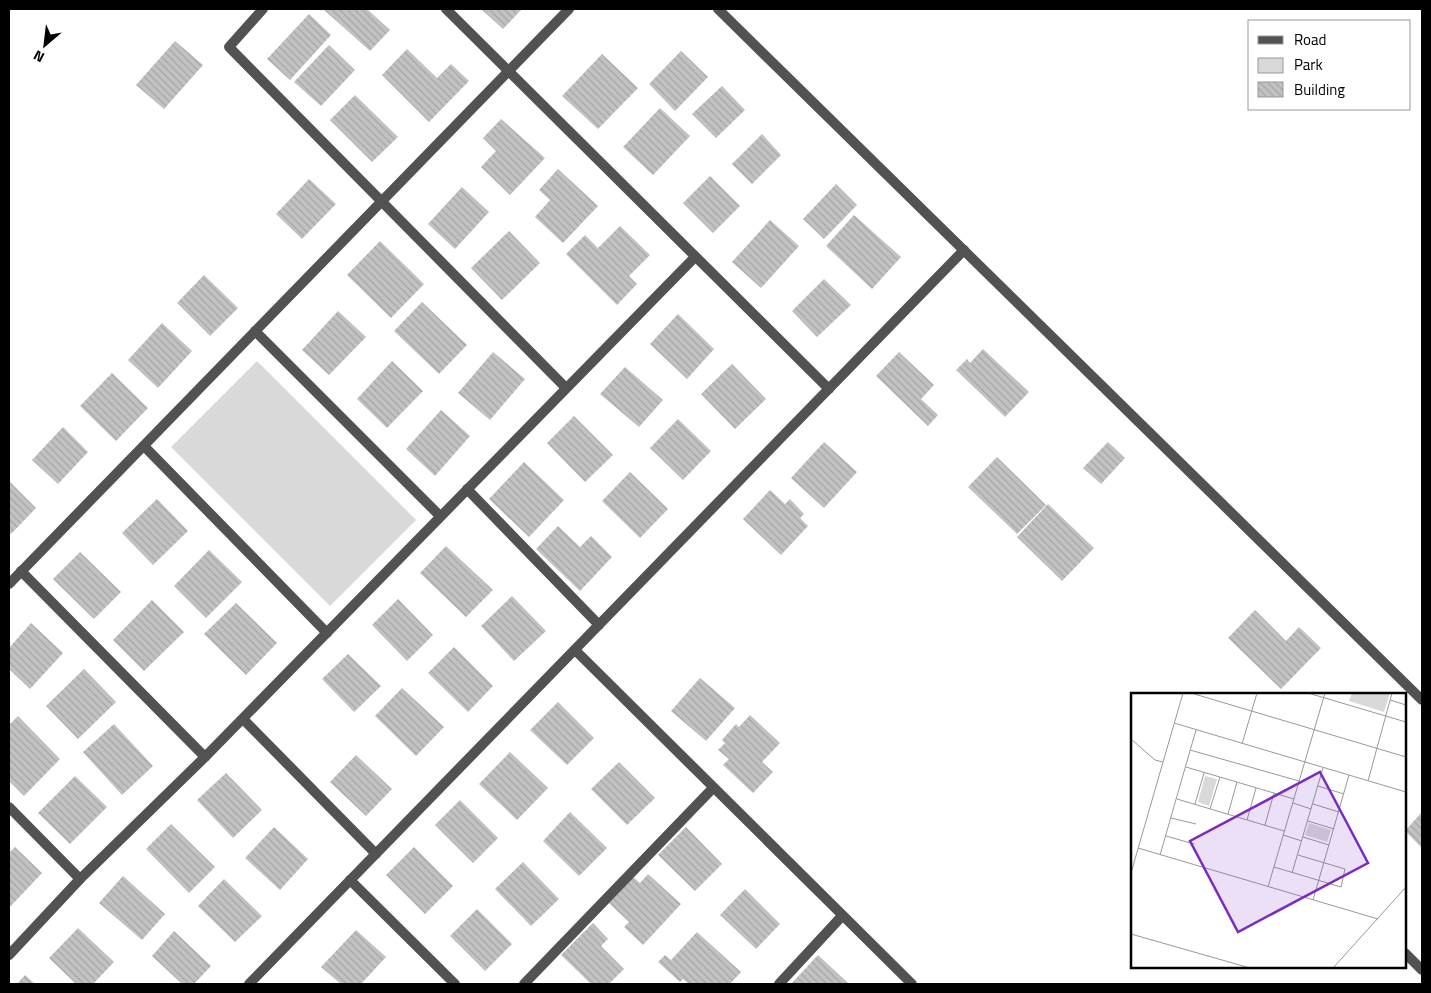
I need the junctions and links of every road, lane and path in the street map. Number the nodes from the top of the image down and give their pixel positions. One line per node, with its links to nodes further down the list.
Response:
1 (263, 9): 6 (street)
2 (446, 9): 5 (street)
3 (569, 9): 5 (street)
4 (718, 9): 7 (street)
5 (509, 70): 6 (street); 8 (street)
6 (382, 202): 9 (street); 10 (street)
7 (964, 250): 11 (street); 20 (street)
8 (695, 257): 10 (street); 11 (street)
9 (255, 331): 12 (street); 14 (street)
10 (566, 388): 13 (street)
11 (829, 389): 17 (street)
12 (144, 446): 15 (street); 18 (street)
13 (467, 489): 14 (street); 17 (street)
14 (440, 516): 18 (street)
15 (21, 571): 16 (street); 22 (street)
16 (9, 584)
17 (599, 625): 19 (street)
18 (327, 633): 21 (street)
19 (575, 650): 23 (street); 25 (street)
20 (1422, 700)
21 (243, 719): 22 (street); 25 (street)
22 (205, 757): 26 (street)
23 (713, 788): 28 (street); 34 (street)
24 (9, 807): 26 (street)
25 (376, 854): 27 (street)
26 (80, 880): 30 (street)
27 (350, 880): 32 (street); 33 (street)
28 (842, 916): 35 (street); 36 (street)
29 (1406, 954): 31 (street)
30 (9, 956)
31 (1422, 970)
32 (249, 984)
33 (455, 984)
34 (524, 984)
35 (779, 984)
36 (912, 984)

